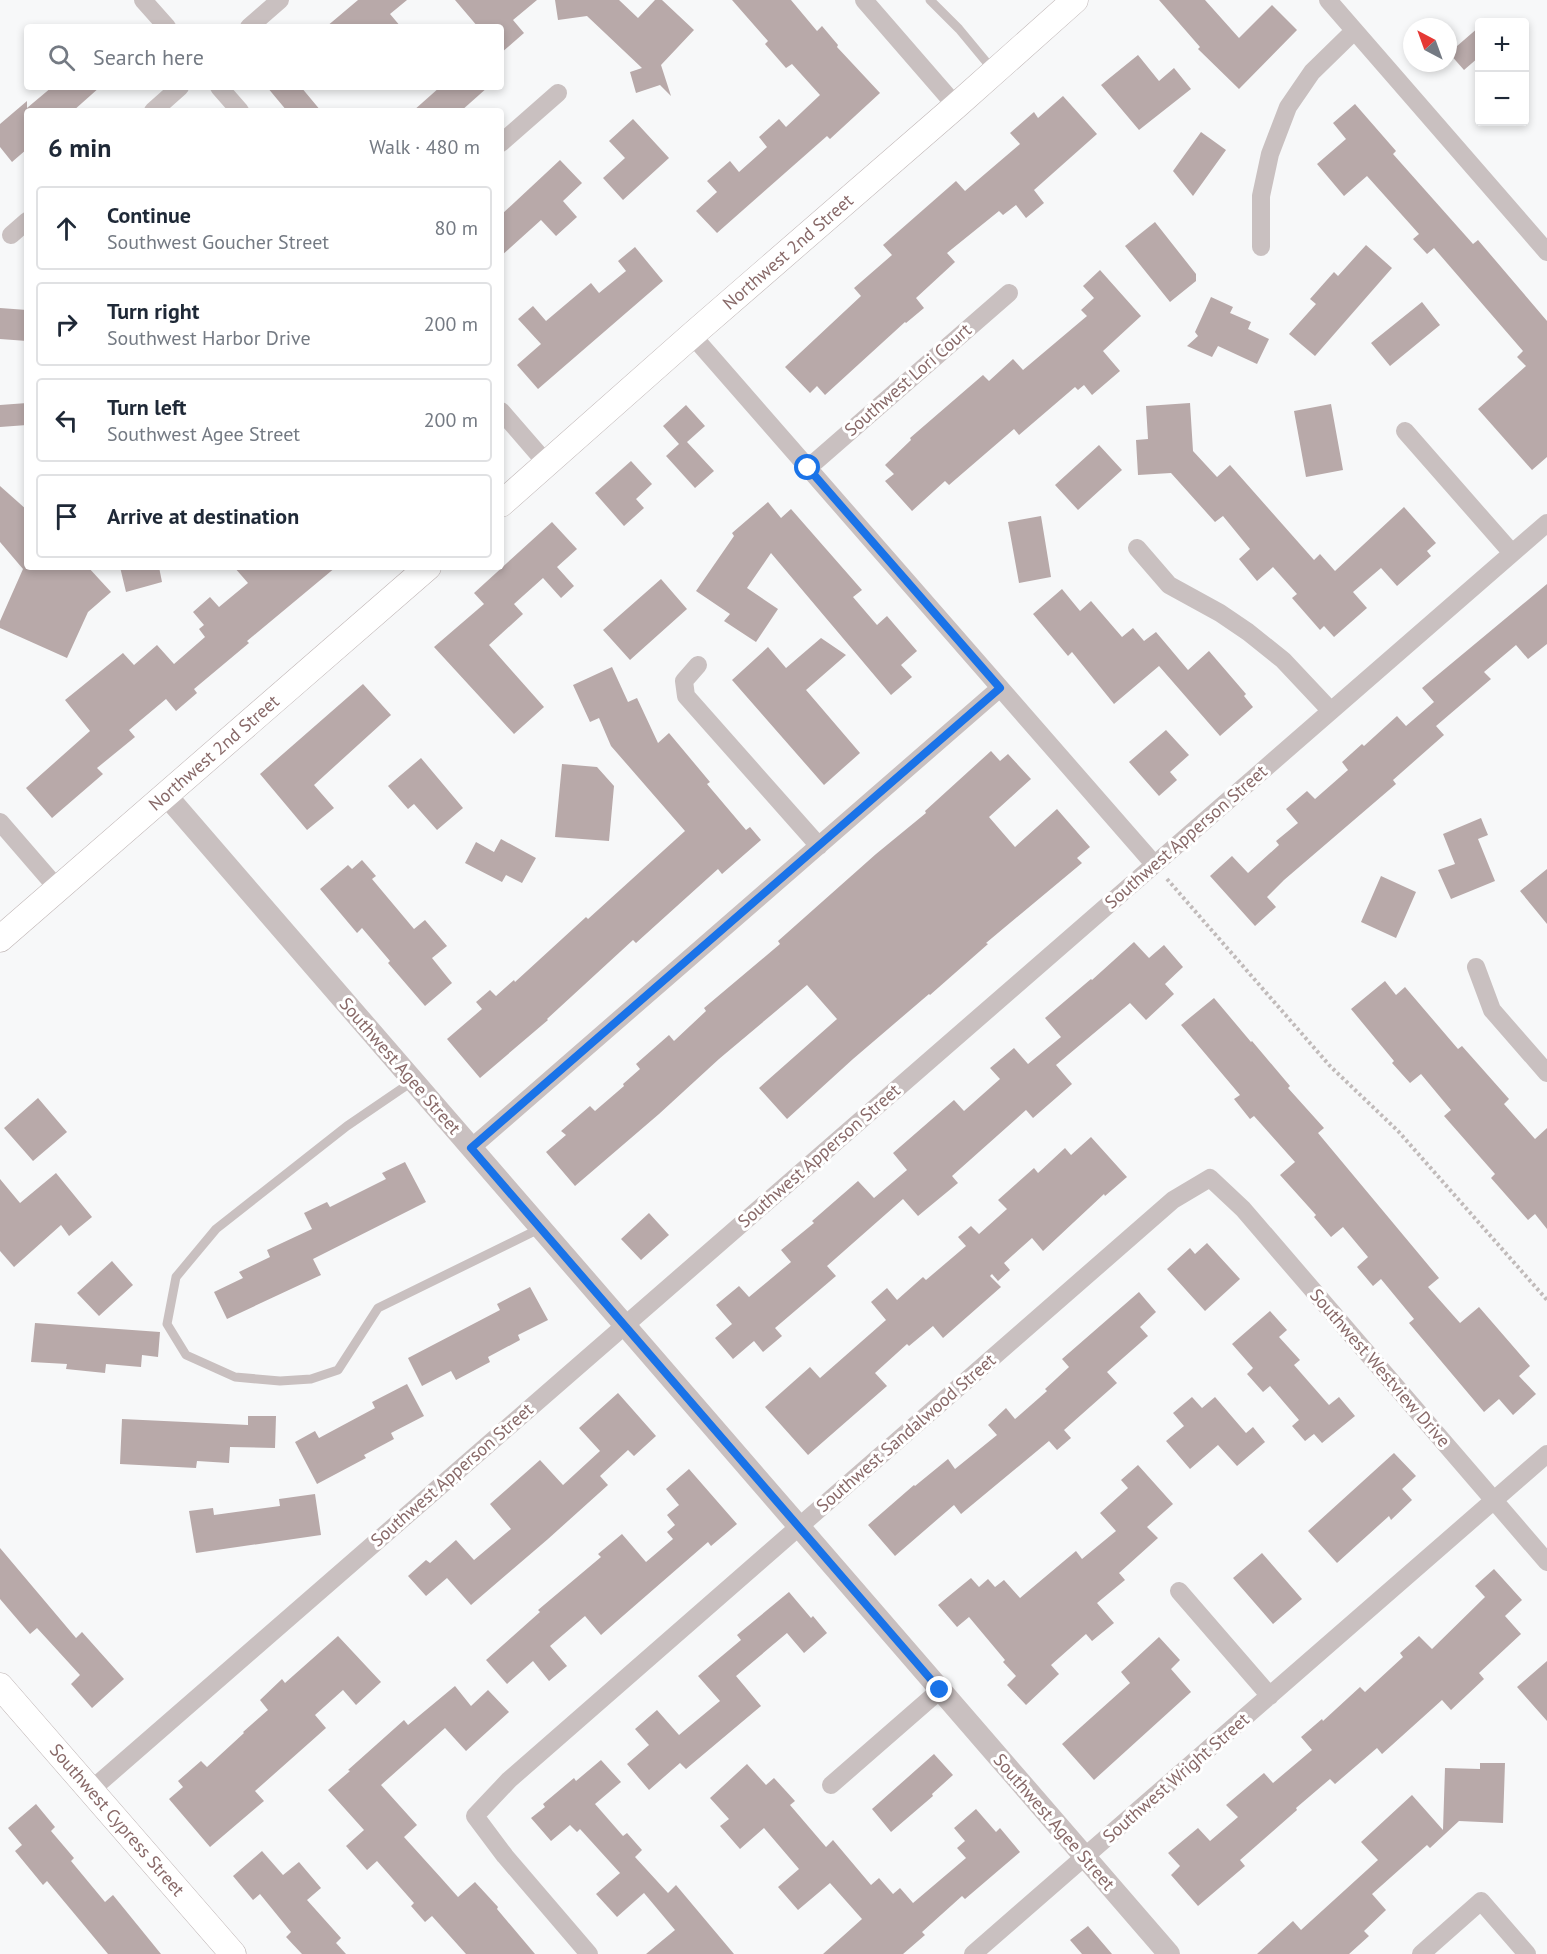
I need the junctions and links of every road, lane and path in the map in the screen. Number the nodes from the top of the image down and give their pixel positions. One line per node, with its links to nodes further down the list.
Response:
1 (143, 0): 7 (street)
2 (280, 0): 8 (street)
3 (864, 0): 14 (street)
4 (930, 0): 10 (lane)
5 (1075, 0): 10 (main road, Northwest 2nd Street)
6 (1328, 0): 9 (street)
7 (164, 24)
8 (252, 24)
9 (1354, 31): 20 (street); 21 (street)
10 (995, 72): 14 (main road, Northwest 2nd Street)
11 (177, 90): 15 (street)
12 (222, 90): 16 (street)
13 (558, 93): 17 (street)
14 (956, 106): 23 (main road, Northwest 2nd Street)
15 (156, 108)
16 (237, 108)
17 (504, 140)
18 (24, 224): 19 (street)
19 (11, 235)
20 (1261, 246)
21 (1547, 252)
22 (1009, 293): 27 (street, Southwest Lori Court)
23 (692, 335): 26 (main road, Northwest 2nd Street); 27 (street)
24 (504, 414): 26 (street)
25 (1405, 430): 31 (street)
26 (547, 464): 28 (main road, Northwest 2nd Street)
27 (808, 468): 34 (street)
28 (504, 501)
29 (1547, 523): 31 (street, Southwest Apperson Street)
30 (1137, 548): 35 (street)
31 (1512, 553): 35 (street, Southwest Apperson Street)
32 (425, 570): 36 (main road, Northwest 2nd Street)
33 (698, 665): 38 (street)
34 (1000, 688): 38 (street); 39 (street)
35 (1331, 711): 39 (street, Southwest Apperson Street)
36 (166, 795): 40 (main road, Northwest 2nd Street); 44 (street, Southwest Agee Street)
37 (0, 822): 40 (street)
38 (819, 846): 45 (street)
39 (1154, 864): 48 (path); 49 (street, Southwest Apperson Street)
40 (58, 889): 41 (main road, Northwest 2nd Street)
41 (0, 939)
42 (1476, 967): 43 (street)
43 (1547, 1073)
44 (413, 1081): 45 (street, Southwest Agee Street); 47 (lane)
45 (471, 1148): 47 (street, Southwest Agee Street)
46 (1210, 1178): 51 (street, Southwest Westview Drive); 52 (street, Southwest Sandalwood Street)
47 (541, 1228): 49 (street, Southwest Agee Street)
48 (1547, 1300)
49 (625, 1325): 52 (street, Southwest Agee Street); 59 (street, Southwest Apperson Street)
50 (1547, 1455): 51 (street, Southwest Wright Street)
51 (1494, 1501): 53 (street, Southwest Westview Drive); 57 (street, Southwest Wright Street)
52 (799, 1527): 56 (street, Southwest Agee Street); 62 (street, Southwest Sandalwood Street)
53 (1547, 1562)
54 (1179, 1590): 57 (street)
55 (0, 1686): 59 (main road, Southwest Cypress Street)
56 (940, 1690): 58 (street); 60 (street, Southwest Agee Street)
57 (1270, 1696): 60 (street, Southwest Wright Street)
58 (831, 1785)
59 (91, 1790): 61 (main road, Southwest Cypress Street)
60 (1085, 1857): 63 (street, Southwest Wright Street); 64 (street, Southwest Agee Street)
61 (233, 1954)
62 (589, 1954)
63 (973, 1954)
64 (1168, 1954)
65 (1421, 1954): 66 (street)
66 (1527, 1954)

